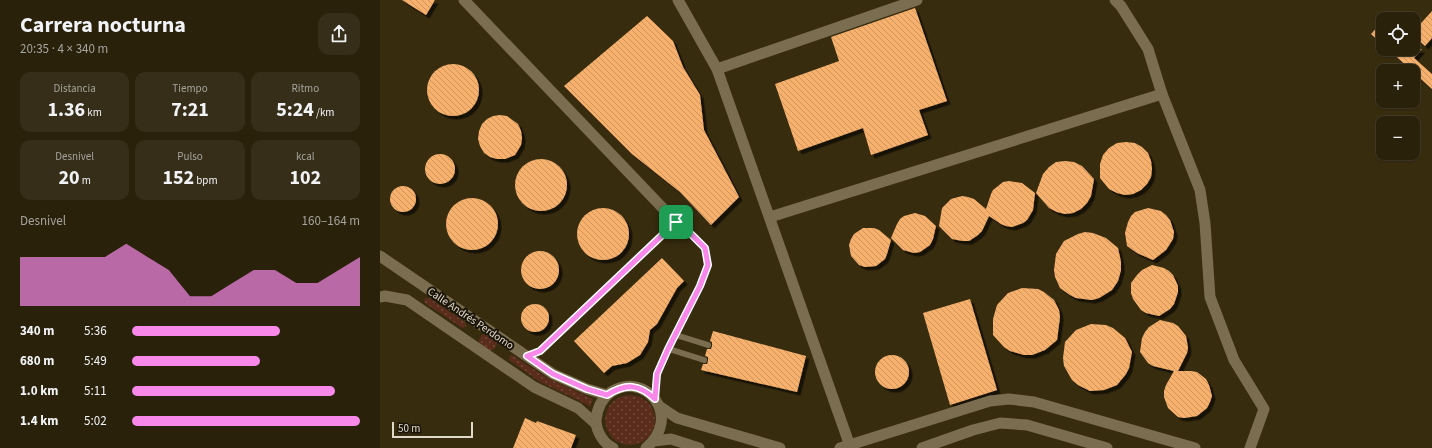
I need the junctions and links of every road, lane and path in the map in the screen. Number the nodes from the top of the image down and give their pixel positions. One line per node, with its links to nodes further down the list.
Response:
1 (464, 0): 8 (street)
2 (678, 0): 5 (street)
3 (917, 0): 5 (street)
4 (1115, 0): 6 (street)
5 (716, 69): 7 (street)
6 (1162, 94): 7 (street); 28 (street)
7 (770, 217): 22 (street)
8 (676, 222): 11 (lane); 14 (lane)
9 (380, 256): 14 (street, Calle Andrés Perdomo)
10 (380, 298): 18 (street, Calle Andrés Perdomo)
11 (676, 335): 12 (lane); 13 (lane)
12 (708, 345)
13 (668, 349): 15 (lane); 17 (lane)
14 (527, 356): 16 (street, Calle Andrés Perdomo)
15 (704, 360)
16 (607, 395): 17 (street); 18 (street)
17 (657, 403): 20 (street); 21 (street)
18 (596, 424): 19 (street)
19 (603, 444): 23 (street)
20 (650, 445): 24 (street)
21 (774, 447)
22 (845, 447): 27 (street)
23 (613, 448)
24 (699, 448)
25 (922, 448): 26 (street)
26 (1107, 448)
27 (1195, 448)
28 (1250, 448)

